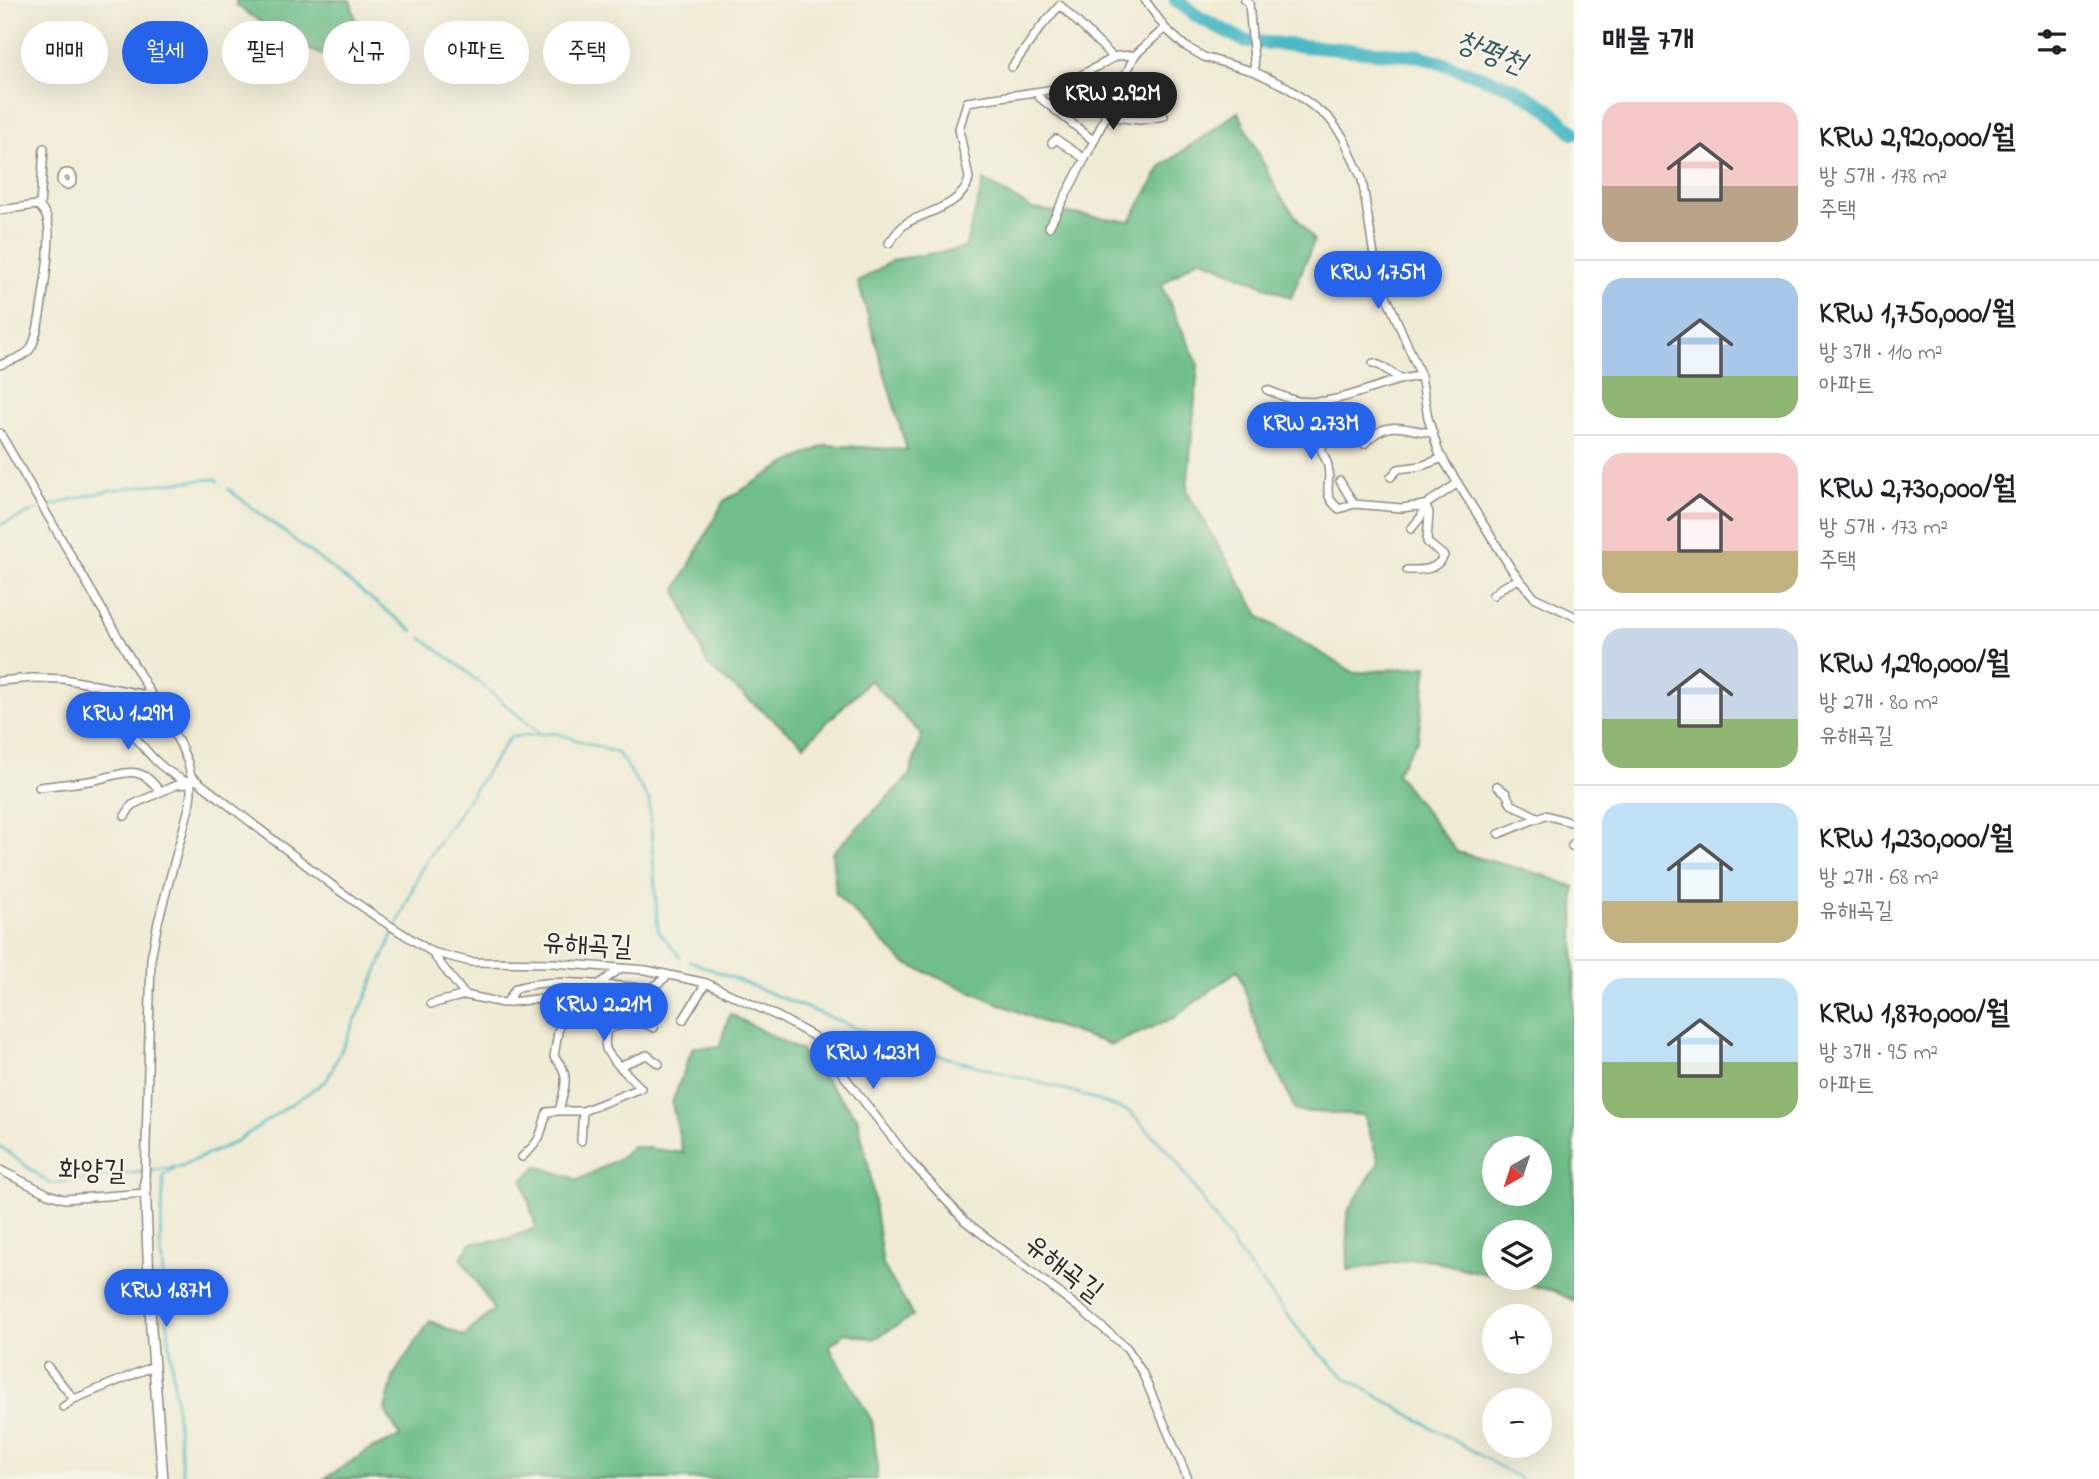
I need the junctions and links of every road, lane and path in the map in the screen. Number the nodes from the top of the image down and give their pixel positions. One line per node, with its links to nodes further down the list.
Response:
1 (1144, 0): 3 (street)
2 (1247, 1): 7 (street)
3 (1165, 28): 4 (street); 7 (street)
4 (1135, 55): 5 (street); 9 (street)
5 (1114, 58): 6 (street); 8 (street)
6 (1012, 67)
7 (1255, 72): 23 (street)
8 (1037, 93): 11 (street); 20 (street)
9 (1105, 116): 10 (street); 11 (street)
10 (1164, 116)
11 (1094, 141): 14 (street)
12 (1052, 143): 14 (street)
13 (44, 148): 15 (street)
14 (1085, 159): 19 (street)
15 (43, 176): 16 (street); 17 (street)
16 (61, 178)
17 (40, 206): 18 (street); 22 (street)
18 (0, 210)
19 (1049, 227)
20 (889, 243)
21 (1373, 363): 24 (street)
22 (0, 365)
23 (1420, 376): 24 (street); 28 (street)
24 (1399, 378): 26 (street)
25 (1266, 390): 26 (street)
26 (1317, 401): 34 (street)
27 (0, 433): 43 (street)
28 (1433, 433): 29 (street); 30 (street)
29 (1364, 444)
30 (1443, 458): 31 (street); 33 (street)
31 (1391, 477)
32 (1340, 481): 34 (street)
33 (1458, 483): 35 (street); 38 (street)
34 (1354, 504): 35 (street)
35 (1425, 505): 36 (street); 37 (street)
36 (1411, 529)
37 (1407, 570)
38 (1519, 579): 39 (street); 40 (street)
39 (1493, 595)
40 (1574, 616)
41 (0, 681): 42 (street)
42 (113, 689): 43 (street); 44 (street, 유해곡길)
43 (152, 696): 44 (street)
44 (191, 780): 47 (street); 52 (street, 유해곡길); 73 (street)
45 (1497, 786): 49 (street)
46 (39, 787): 47 (street)
47 (160, 792): 48 (street)
48 (125, 816)
49 (1539, 818): 50 (street); 51 (street)
50 (1574, 823)
51 (1499, 834)
52 (432, 952): 53 (street, 유해곡길); 57 (street)
53 (621, 968): 54 (street, 유해곡길); 55 (street)
54 (669, 975): 55 (street); 56 (street, 유해곡길)
55 (601, 983): 58 (street); 59 (street)
56 (706, 983): 63 (street); 80 (street, 유해곡길)
57 (465, 995): 58 (street); 60 (street)
58 (507, 1002): 61 (street)
59 (583, 1002): 61 (street); 62 (street); 65 (street)
60 (431, 1004)
61 (566, 1004): 68 (street)
62 (613, 1005)
63 (683, 1020)
64 (654, 1028): 65 (street)
65 (607, 1029): 67 (street)
66 (659, 1064): 67 (street)
67 (618, 1066): 69 (street)
68 (559, 1111): 69 (street); 71 (street)
69 (583, 1111): 70 (street)
70 (581, 1141)
71 (522, 1157)
72 (0, 1170): 74 (street, 화양길)
73 (145, 1181): 74 (street)
74 (146, 1193): 76 (street)
75 (47, 1366): 77 (street)
76 (154, 1366): 77 (street); 79 (street)
77 (74, 1399): 78 (street)
78 (62, 1407)
79 (163, 1479)
80 (1188, 1479)

